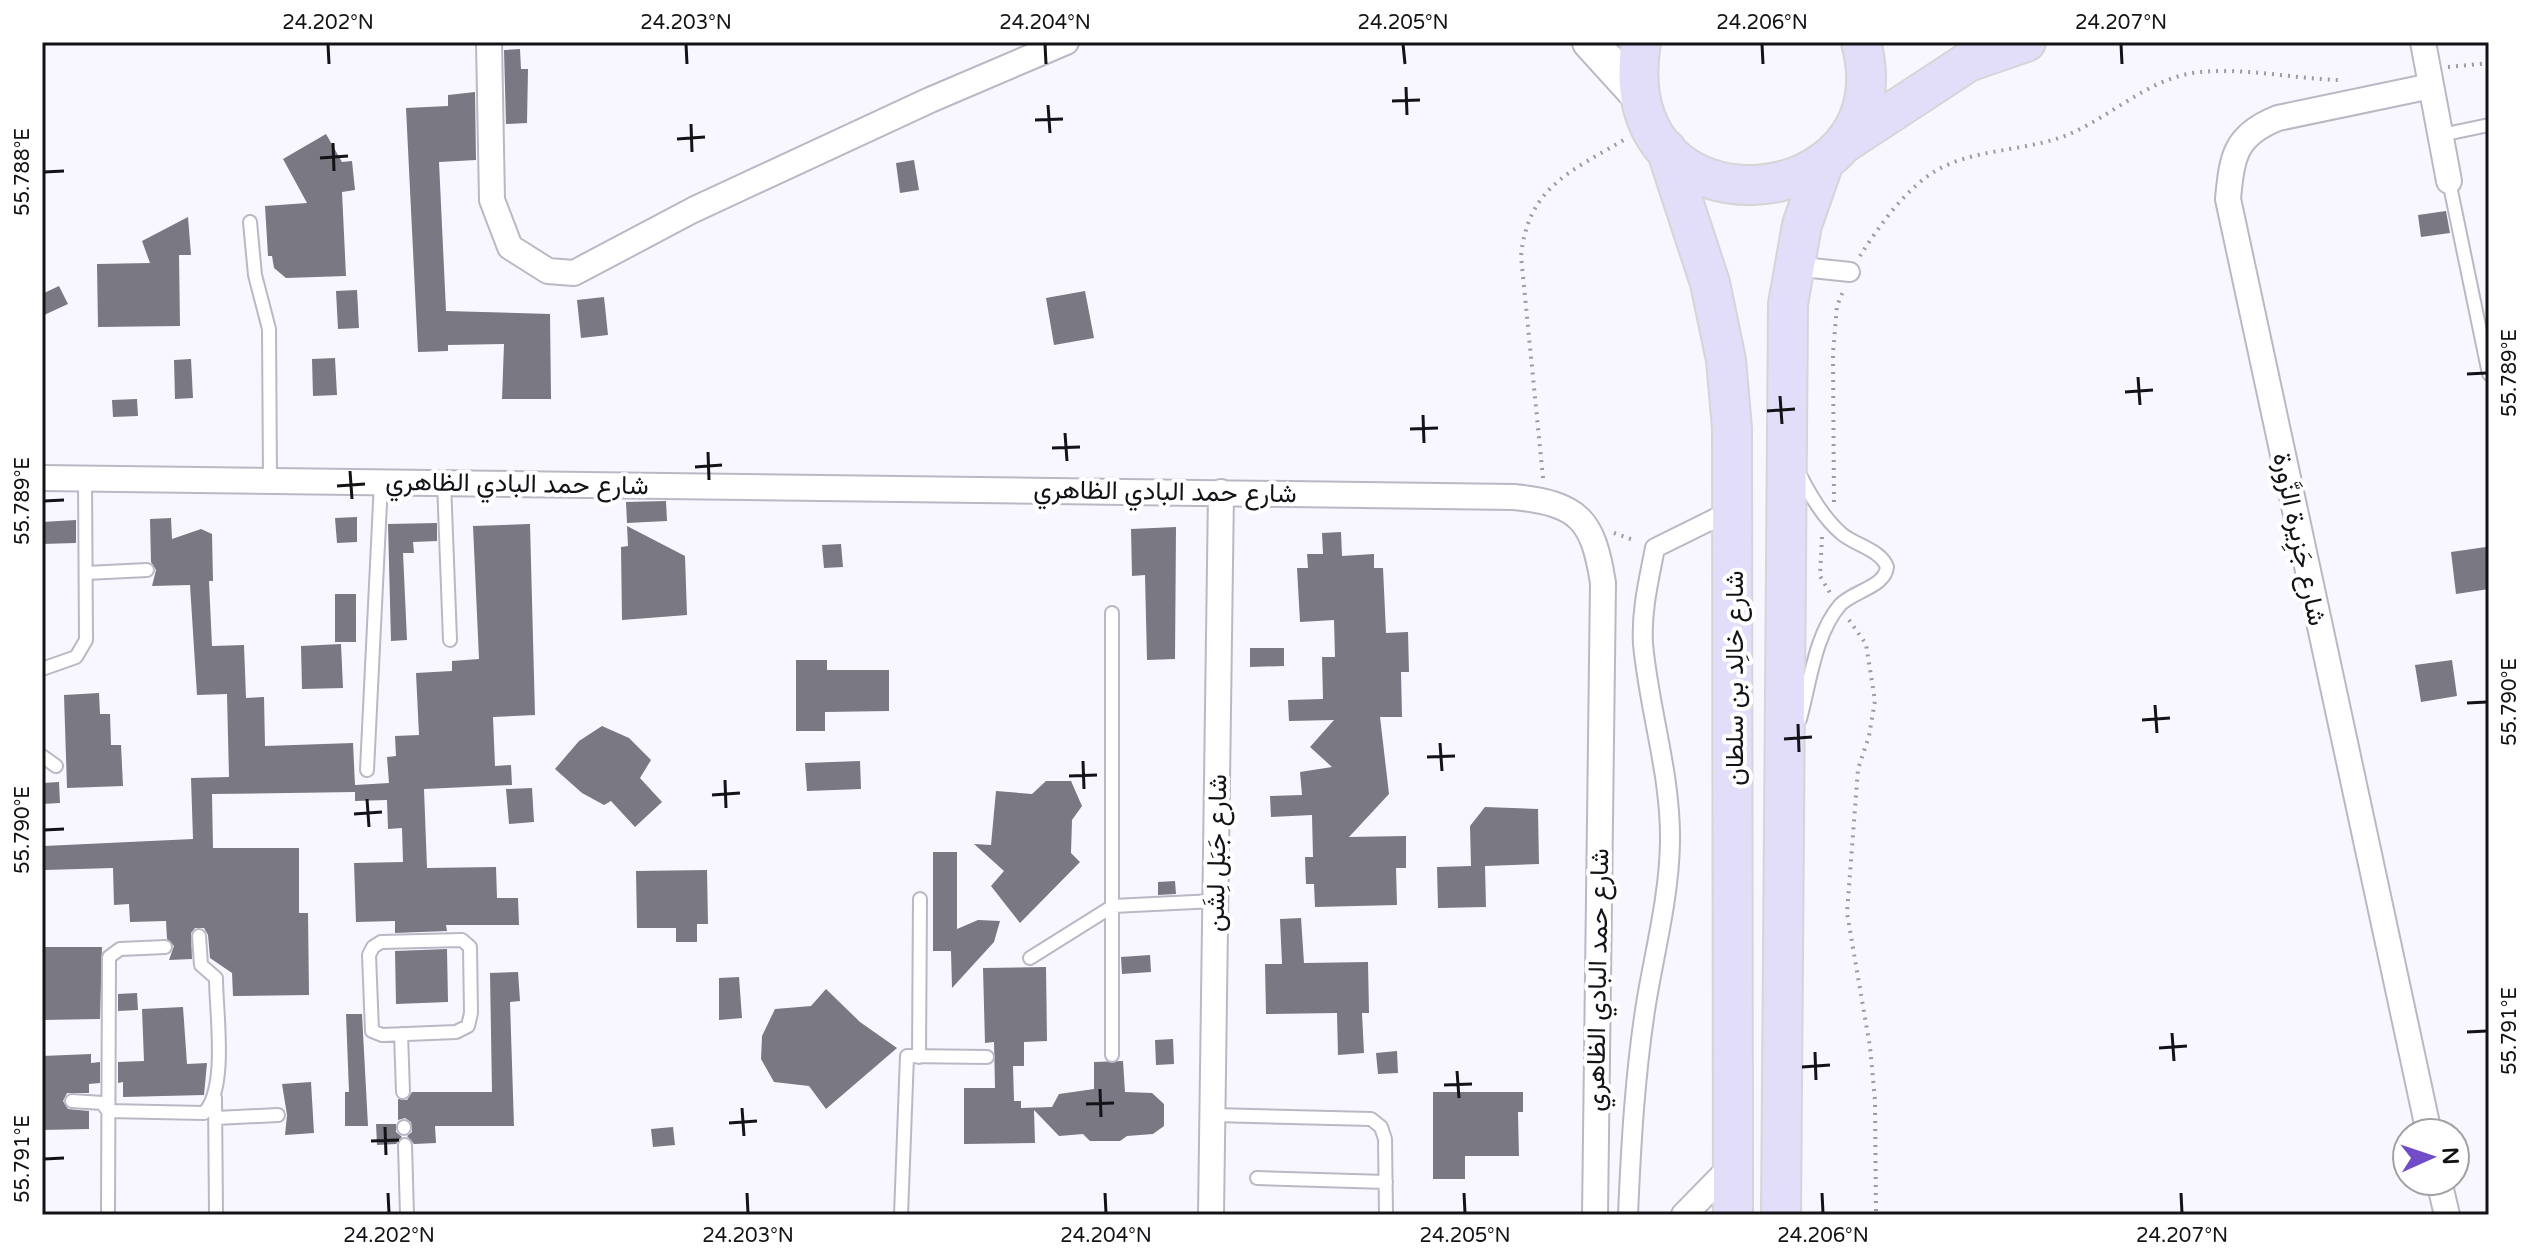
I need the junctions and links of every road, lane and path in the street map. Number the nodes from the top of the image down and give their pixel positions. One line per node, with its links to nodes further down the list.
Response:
1 (489, 42): 2 (street)
2 (1066, 42)
3 (1590, 42): 11 (main road)
4 (1641, 42): 11 (main road, شارع خالِد بن سلطان)
5 (1861, 42): 14 (main road, شارع خالِد بن سلطان)
6 (2026, 42): 14 (main road)
7 (2423, 42): 9 (street)
8 (2489, 63): 9 (path)
9 (2430, 77): 13 (street); 58 (street, شارع جَزِيرة الزَّورة)
10 (2348, 80): 18 (path)
11 (1652, 124): 14 (main road); 27 (path); 28 (main road, شارع خالِد بن سلطان)
12 (2489, 125): 13 (lane)
13 (2441, 135): 15 (street)
14 (1832, 154): 17 (main road, شارع خالِد بن سلطان)
15 (2449, 181): 19 (lane)
16 (250, 222): 23 (lane)
17 (1793, 266): 18 (street); 20 (main road, شارع خالِد بن سلطان)
18 (1850, 272): 29 (path)
19 (2489, 374)
20 (1787, 441): 29 (lane); 41 (main road, شارع خالِد بن سلطان)
21 (42, 478): 22 (street, شارع حمد البادي الظاهري)
22 (85, 479): 23 (street, شارع حمد البادي الظاهري); 33 (lane)
23 (270, 480): 24 (street, شارع حمد البادي الظاهري)
24 (381, 482): 25 (street, شارع حمد البادي الظاهري); 40 (lane)
25 (444, 482): 26 (street, شارع حمد البادي الظاهري); 36 (lane)
26 (1221, 492): 27 (street, شارع حمد البادي الظاهري); 43 (street, شارع جَبَل لِشَن)
27 (1545, 500): 30 (street, شارع حمد البادي الظاهري)
28 (1734, 509): 31 (street); 61 (main road, شارع خالِد بن سلطان)
29 (1827, 520): 34 (path); 34 (lane)
30 (1586, 523): 31 (path); 70 (street, شارع حمد البادي الظاهري)
31 (1655, 548): 71 (street)
32 (147, 570): 33 (lane)
33 (86, 573): 37 (lane)
34 (1839, 606): 41 (lane); 75 (path)
35 (1112, 613): 44 (lane)
36 (450, 640)
37 (42, 669)
38 (42, 756): 39 (lane)
39 (56, 766)
40 (367, 770)
41 (1784, 776): 74 (main road, شارع خالِد بن سلطان)
42 (920, 899): 50 (lane)
43 (1215, 901): 44 (lane); 57 (street, شارع جَبَل لِشَن)
44 (1113, 906): 47 (lane); 49 (lane)
45 (199, 936): 53 (lane)
46 (165, 947): 55 (lane)
47 (1030, 958)
48 (401, 1034): 48 (lane); 52 (lane)
49 (1112, 1055)
50 (919, 1057): 51 (lane); 67 (lane)
51 (987, 1057)
52 (403, 1092)
53 (215, 1096): 55 (lane); 59 (lane)
54 (72, 1101): 55 (lane)
55 (108, 1111): 64 (lane)
56 (278, 1115): 59 (lane)
57 (1213, 1115): 63 (lane); 68 (street, شارع جَبَل لِشَن)
58 (2426, 1117)
59 (216, 1118): 65 (lane)
60 (405, 1145): 66 (lane)
61 (1733, 1165): 72 (street); 73 (main road, شارع خالِد بن سلطان)
62 (1257, 1178): 63 (lane)
63 (1386, 1182): 69 (lane)
64 (108, 1215)
65 (216, 1215)
66 (407, 1215)
67 (901, 1215)
68 (1211, 1215)
69 (1386, 1215)
70 (1595, 1215)
71 (1628, 1215)
72 (1684, 1215)
73 (1733, 1215)
74 (1781, 1215)
75 (1876, 1215)

